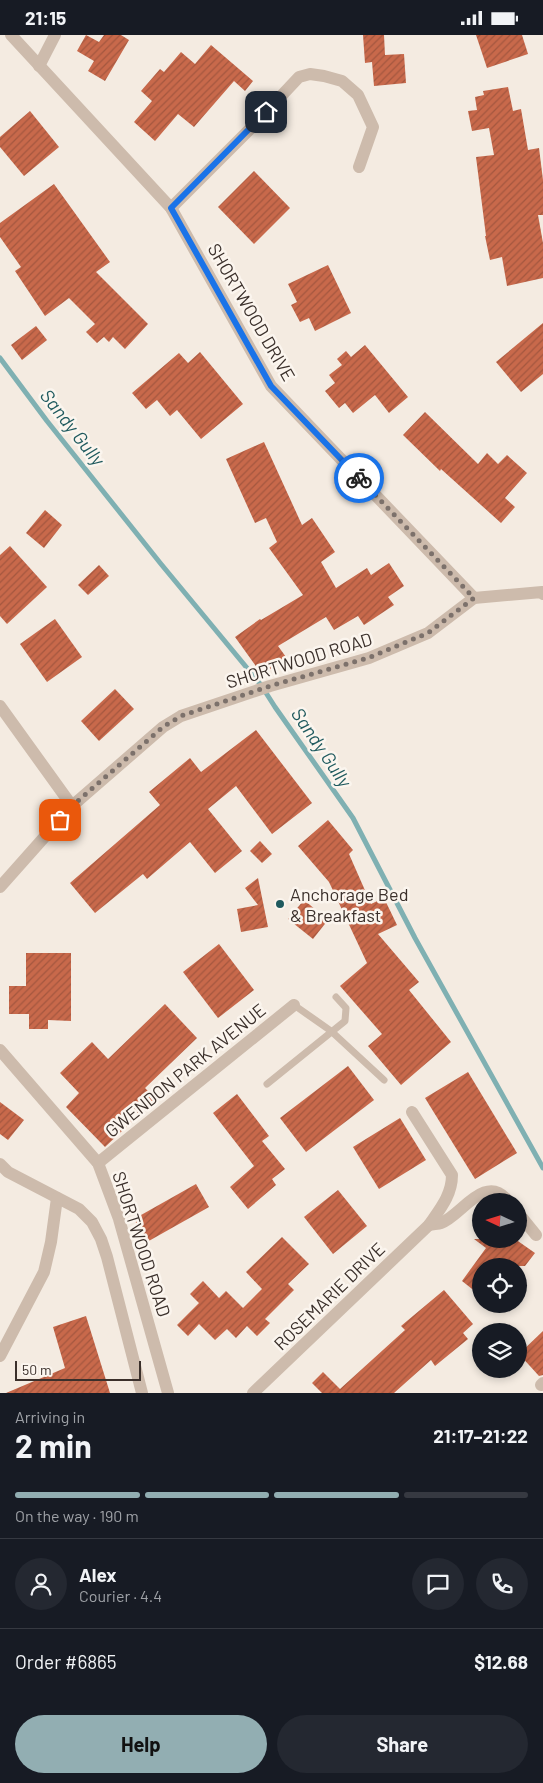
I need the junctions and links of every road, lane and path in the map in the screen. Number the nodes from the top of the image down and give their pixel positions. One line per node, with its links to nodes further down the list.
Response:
1 (11, 35): 3 (street, SHORTWOOD DRIVE)
2 (55, 35): 3 (street)
3 (39, 66): 5 (street, SHORTWOOD DRIVE)
4 (359, 167): 5 (street)
5 (171, 208): 7 (street, SHORTWOOD DRIVE)
6 (543, 592): 7 (street)
7 (474, 598): 9 (street, SHORTWOOD ROAD)
8 (0, 705): 9 (street)
9 (72, 806): 10 (street, SHORTWOOD ROAD)
10 (0, 887)
11 (336, 997): 13 (lane)
12 (294, 1005): 13 (lane); 18 (street, GWENDON PARK AVENUE)
13 (331, 1031): 15 (lane); 16 (lane)
14 (0, 1050): 18 (street, SHORTWOOD ROAD)
15 (384, 1080)
16 (267, 1084)
17 (412, 1112): 22 (street)
18 (98, 1163): 27 (street, SHORTWOOD ROAD)
19 (0, 1164): 20 (street)
20 (57, 1198): 25 (street); 26 (street)
21 (472, 1198): 22 (street)
22 (430, 1225): 28 (street, ROSEMARIE DRIVE)
23 (528, 1225): 24 (street)
24 (536, 1235)
25 (0, 1356)
26 (142, 1393)
27 (168, 1393)
28 (253, 1393)

